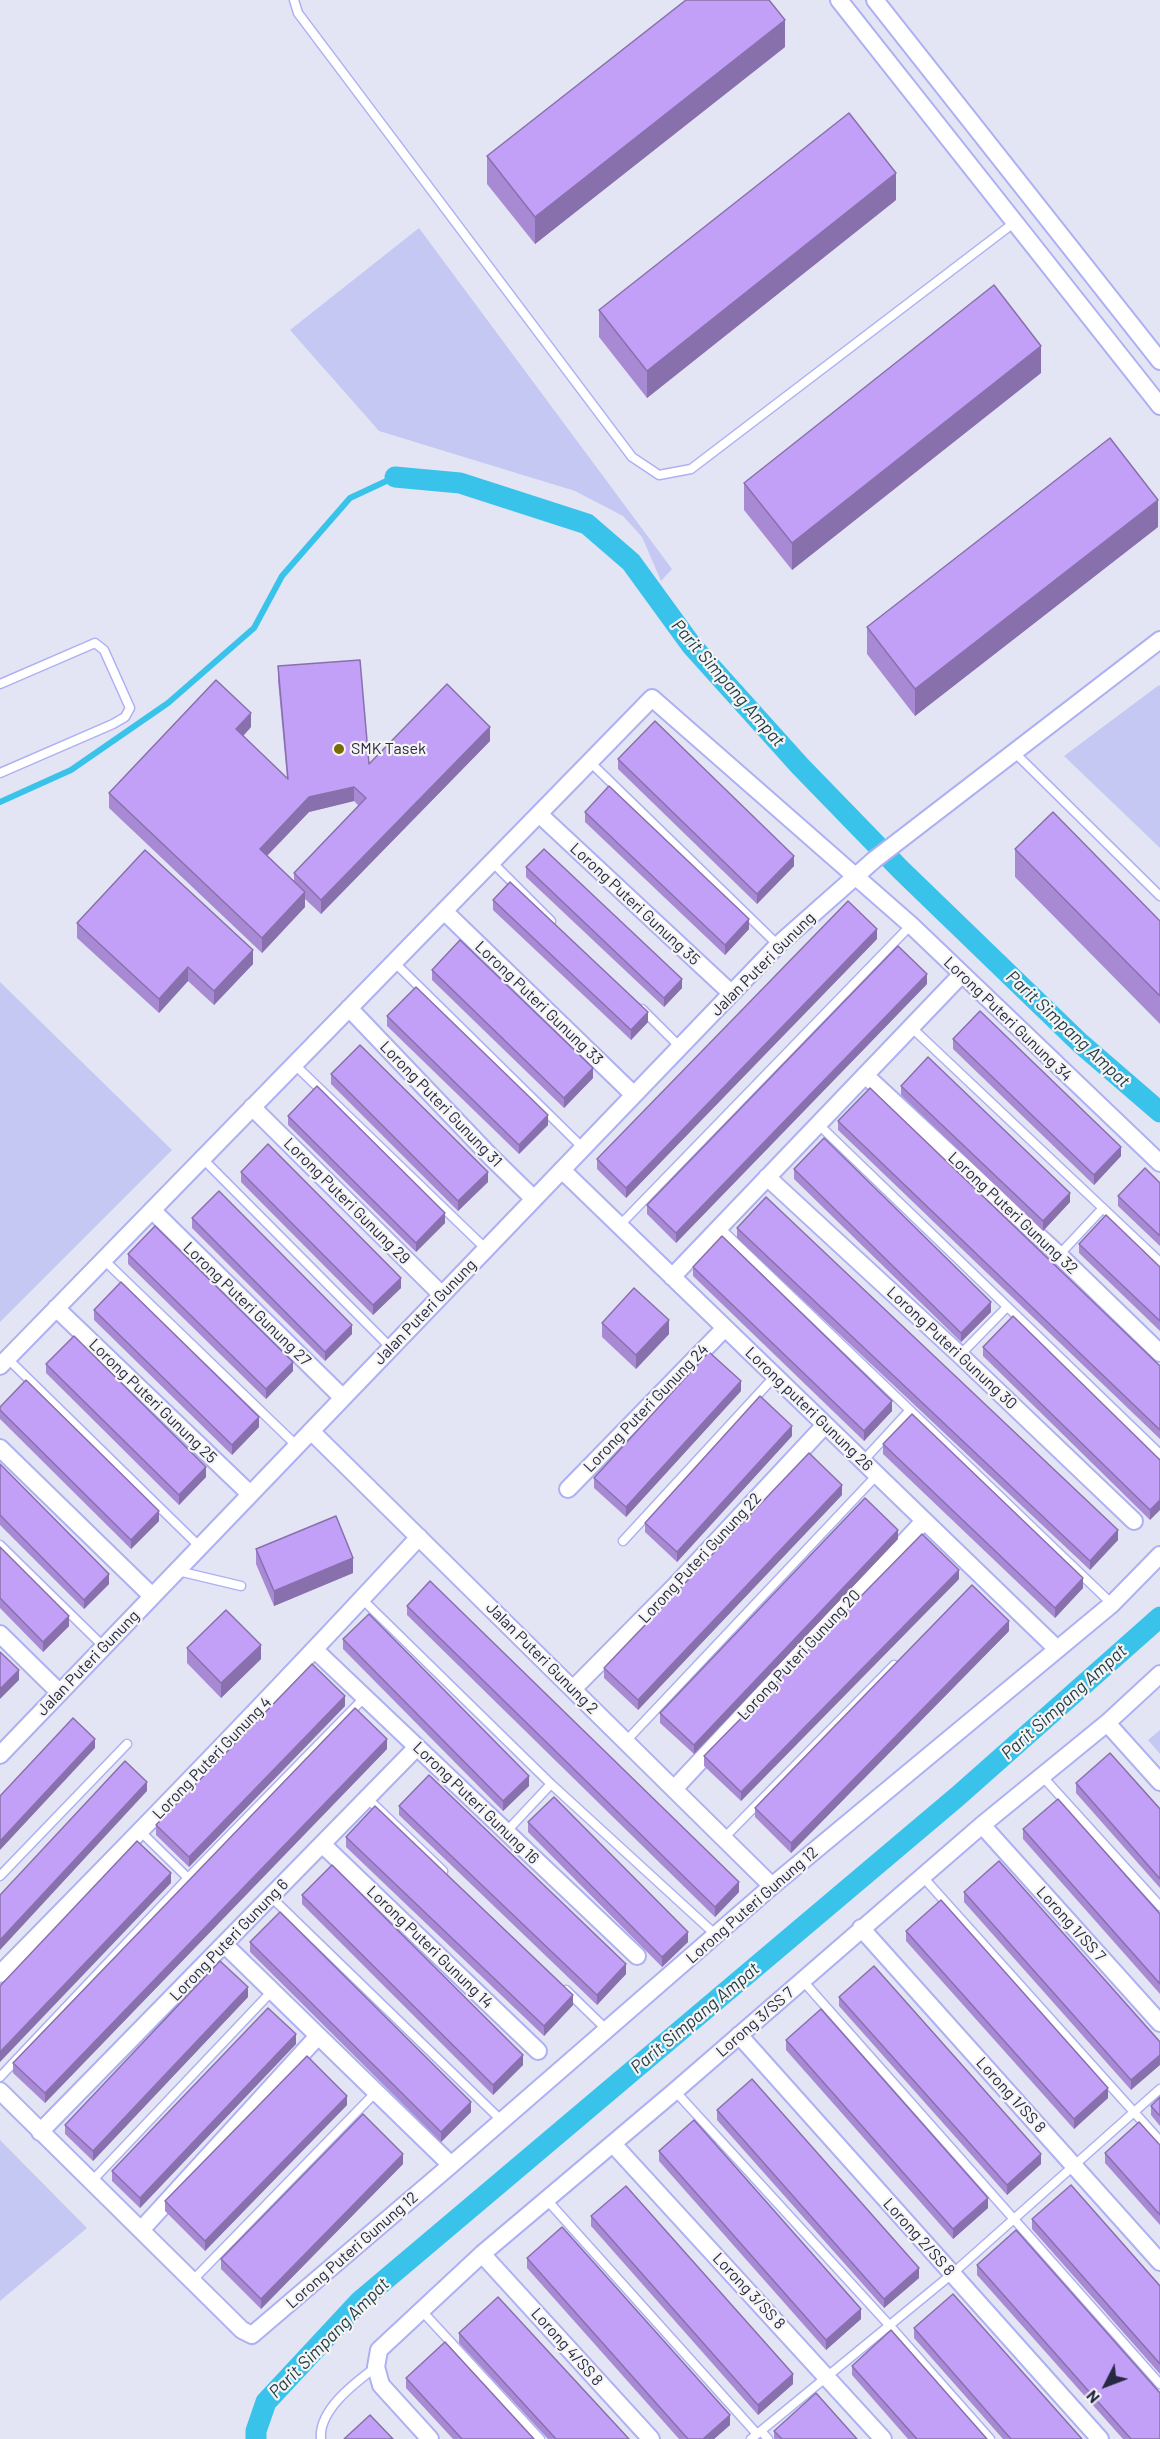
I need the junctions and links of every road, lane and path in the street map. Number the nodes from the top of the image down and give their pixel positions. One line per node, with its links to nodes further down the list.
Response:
1 (294, 0): 6 (lane)
2 (839, 0): 5 (street)
3 (875, 0): 4 (street)
4 (901, 34): 5 (street); 7 (street)
5 (880, 50): 6 (street)
6 (1015, 222): 8 (street)
7 (1160, 361)
8 (1160, 406)
9 (1160, 640): 11 (street, Jalan Puteri Gunung)
10 (0, 684): 13 (lane)
11 (1014, 752): 16 (street, Jalan Puteri Gunung); 17 (lane)
12 (590, 762): 14 (street); 16 (street, Lorong Puteri Gunung 34); 21 (lane)
13 (0, 772)
14 (539, 814): 15 (street); 24 (street, Lorong Puteri Gunung 35)
15 (492, 862): 18 (street); 20 (lane)
16 (856, 876): 19 (street, Lorong Puteri Gunung 34); 21 (street, Jalan Puteri Gunung)
17 (1160, 896)
18 (444, 911): 22 (street); 31 (street, Lorong Puteri Gunung 33)
19 (911, 925): 23 (street, Lorong Puteri Gunung 34); 42 (lane)
20 (560, 929)
21 (778, 945): 24 (street, Jalan Puteri Gunung)
22 (394, 962): 26 (street); 34 (lane)
23 (961, 975): 27 (street); 36 (street, Lorong Puteri Gunung 34)
24 (731, 993): 28 (street, Jalan Puteri Gunung)
25 (637, 1005): 28 (lane)
26 (349, 1008): 29 (street); 39 (street, Lorong Puteri Gunung 31)
27 (911, 1027): 30 (street); 40 (lane)
28 (680, 1047): 31 (street, Jalan Puteri Gunung)
29 (294, 1064): 32 (street); 44 (lane)
30 (865, 1075): 33 (street); 45 (street, Lorong Puteri Gunung 32)
31 (634, 1095): 34 (street, Jalan Puteri Gunung)
32 (252, 1107): 35 (street); 49 (street, Lorong Puteri Gunung 29)
33 (818, 1124): 38 (street); 51 (lane)
34 (583, 1148): 37 (street, Jalan Puteri Gunung)
35 (202, 1158): 41 (street); 53 (lane)
36 (1160, 1163)
37 (562, 1170): 39 (street, Jalan Puteri Gunung); 42 (street, Lorong puteri Gunung 26)
38 (768, 1177): 43 (street); 55 (street, Lorong Puteri Gunung 30)
39 (534, 1199): 44 (street, Jalan Puteri Gunung)
40 (1103, 1208): 45 (lane); 47 (lane)
41 (152, 1210): 46 (street); 58 (street, Lorong Puteri Gunung 27)
42 (620, 1226): 48 (street, Lorong puteri Gunung 26)
43 (719, 1227): 48 (street); 59 (lane)
44 (486, 1249): 49 (street, Jalan Puteri Gunung)
45 (1059, 1255): 54 (street, Lorong Puteri Gunung 32)
46 (104, 1260): 50 (street); 62 (lane)
47 (1160, 1262)
48 (672, 1277): 52 (street, Lorong puteri Gunung 26)
49 (442, 1295): 53 (street, Jalan Puteri Gunung)
50 (56, 1308): 56 (street); 68 (street, Lorong Puteri Gunung 25)
51 (1007, 1308): 55 (lane); 64 (lane)
52 (725, 1328): 57 (street, Lorong puteri Gunung 26); 67 (street, Lorong Puteri Gunung 24)
53 (391, 1348): 58 (street, Jalan Puteri Gunung)
54 (1160, 1353)
55 (960, 1355): 70 (street, Lorong Puteri Gunung 30)
56 (4, 1362): 74 (lane)
57 (775, 1376): 60 (street, Lorong puteri Gunung 26); 72 (lane)
58 (343, 1398): 61 (street, Jalan Puteri Gunung)
59 (910, 1410): 65 (lane); 80 (lane)
60 (825, 1425): 65 (street, Lorong puteri Gunung 26); 87 (street, Lorong Puteri Gunung 22)
61 (311, 1431): 62 (street, Jalan Puteri Gunung); 71 (street, Jalan Puteri Gunung 2)
62 (297, 1446): 68 (street, Jalan Puteri Gunung)
63 (0, 1448): 78 (street)
64 (1160, 1454)
65 (863, 1461): 66 (street, Lorong puteri Gunung 26)
66 (877, 1475): 69 (street, Lorong puteri Gunung 26); 91 (lane)
67 (568, 1489)
68 (250, 1494): 74 (street, Jalan Puteri Gunung)
69 (924, 1521): 83 (street, Lorong puteri Gunung 26); 98 (street, Lorong Puteri Gunung 20)
70 (1134, 1521)
71 (419, 1537): 79 (street, Lorong Puteri Gunung 4); 87 (street, Jalan Puteri Gunung 2)
72 (623, 1541)
73 (0, 1545): 82 (lane)
74 (200, 1547): 76 (street, Jalan Puteri Gunung)
75 (1160, 1555): 80 (street)
76 (177, 1570): 77 (lane); 78 (street, Jalan Puteri Gunung)
77 (241, 1586)
78 (152, 1596): 82 (street, Jalan Puteri Gunung)
79 (362, 1599): 84 (street, Lorong Puteri Gunung 4); 97 (lane)
80 (1112, 1604): 83 (street)
81 (0, 1634): 88 (street)
82 (104, 1647): 88 (street, Jalan Puteri Gunung)
83 (1056, 1648): 109 (street, Lorong Puteri Gunung 12)
84 (315, 1650): 89 (street, Lorong Puteri Gunung 16); 101 (street, Lorong Puteri Gunung 4)
85 (898, 1661): 103 (lane)
86 (1160, 1674): 90 (street, Lorong 3/SS 7)
87 (573, 1689): 91 (street, Jalan Puteri Gunung 2)
88 (60, 1693): 94 (street, Jalan Puteri Gunung)
89 (365, 1697): 93 (street, Lorong Puteri Gunung 16); 107 (lane)
90 (1107, 1723): 95 (street, Lorong 3/SS 7); 96 (street)
91 (626, 1741): 98 (street, Jalan Puteri Gunung 2)
92 (127, 1744): 105 (lane)
93 (417, 1747): 99 (street, Lorong Puteri Gunung 6); 102 (street, Lorong Puteri Gunung 16)
94 (2, 1748)
95 (1042, 1776): 100 (street, Lorong 3/SS 7); 111 (lane)
96 (1160, 1782)
97 (551, 1784): 102 (lane); 113 (lane)
98 (674, 1789): 103 (street, Jalan Puteri Gunung 2)
99 (367, 1798): 104 (street, Lorong Puteri Gunung 6); 108 (lane)
100 (982, 1826): 106 (street, Lorong 3/SS 7); 120 (street, Lorong 1/SS 7)
101 (141, 1832): 107 (lane); 116 (street, Lorong Puteri Gunung 4)
102 (506, 1832): 115 (street, Lorong Puteri Gunung 16)
103 (724, 1838): 109 (street, Jalan Puteri Gunung 2)
104 (322, 1844): 110 (street, Lorong Puteri Gunung 6); 124 (street, Lorong Puteri Gunung 14)
105 (0, 1876)
106 (922, 1876): 112 (street, Lorong 3/SS 7); 130 (lane)
107 (188, 1878): 125 (lane)
108 (453, 1881)
109 (772, 1886): 113 (street, Lorong Puteri Gunung 12)
110 (271, 1897): 114 (street, Lorong Puteri Gunung 6); 131 (lane)
111 (1160, 1906)
112 (861, 1928): 118 (street, Lorong 3/SS 7); 136 (street, Lorong 1/SS 8)
113 (716, 1935): 121 (street, Lorong Puteri Gunung 12)
114 (224, 1944): 119 (street); 132 (street, Lorong Puteri Gunung 6)
115 (637, 1956)
116 (0, 1974)
117 (556, 1980): 121 (lane)
118 (803, 1981): 122 (street, Lorong 3/SS 7); 139 (lane)
119 (273, 1991): 123 (street); 137 (lane)
120 (1160, 2023)
121 (607, 2030): 131 (street, Lorong Puteri Gunung 12)
122 (739, 2035): 128 (street, Lorong 3/SS 7); 143 (street, Lorong 2/SS 8)
123 (318, 2036): 129 (street); 140 (street)
124 (538, 2051)
125 (0, 2077)
126 (1160, 2089): 130 (lane)
127 (0, 2091): 132 (street)
128 (675, 2091): 134 (street, Lorong 3/SS 7); 146 (lane)
129 (376, 2092): 135 (street); 144 (lane)
130 (1134, 2112): 133 (lane); 136 (lane)
131 (502, 2121): 135 (street, Lorong Puteri Gunung 12)
132 (40, 2132): 137 (street)
133 (1160, 2141)
134 (613, 2144): 138 (street, Lorong 3/SS 7); 148 (street, Lorong 3/SS 8)
135 (451, 2165): 144 (street, Lorong Puteri Gunung 12)
136 (1073, 2165): 139 (lane); 142 (street, Lorong 1/SS 8)
137 (92, 2182): 140 (street)
138 (547, 2200): 141 (street, Lorong 3/SS 7); 150 (lane)
139 (1014, 2219): 143 (lane); 149 (lane)
140 (141, 2230): 144 (street)
141 (482, 2254): 145 (street, Lorong 3/SS 7); 154 (street, Lorong 4/SS 8)
142 (1160, 2262)
143 (952, 2274): 146 (lane); 158 (street, Lorong 2/SS 8)
144 (192, 2281)
145 (421, 2310): 147 (street, Lorong 3/SS 7); 153 (lane)
146 (890, 2326): 148 (lane); 157 (lane)
147 (376, 2367): 151 (lane); 152 (street)
148 (827, 2376): 150 (lane); 156 (street, Lorong 3/SS 8)
149 (1160, 2384)
150 (756, 2434): 155 (lane)
151 (321, 2439)
152 (430, 2439)
153 (540, 2439)
154 (651, 2439)
155 (768, 2439)
156 (883, 2439)
157 (990, 2439)
158 (1100, 2439)

